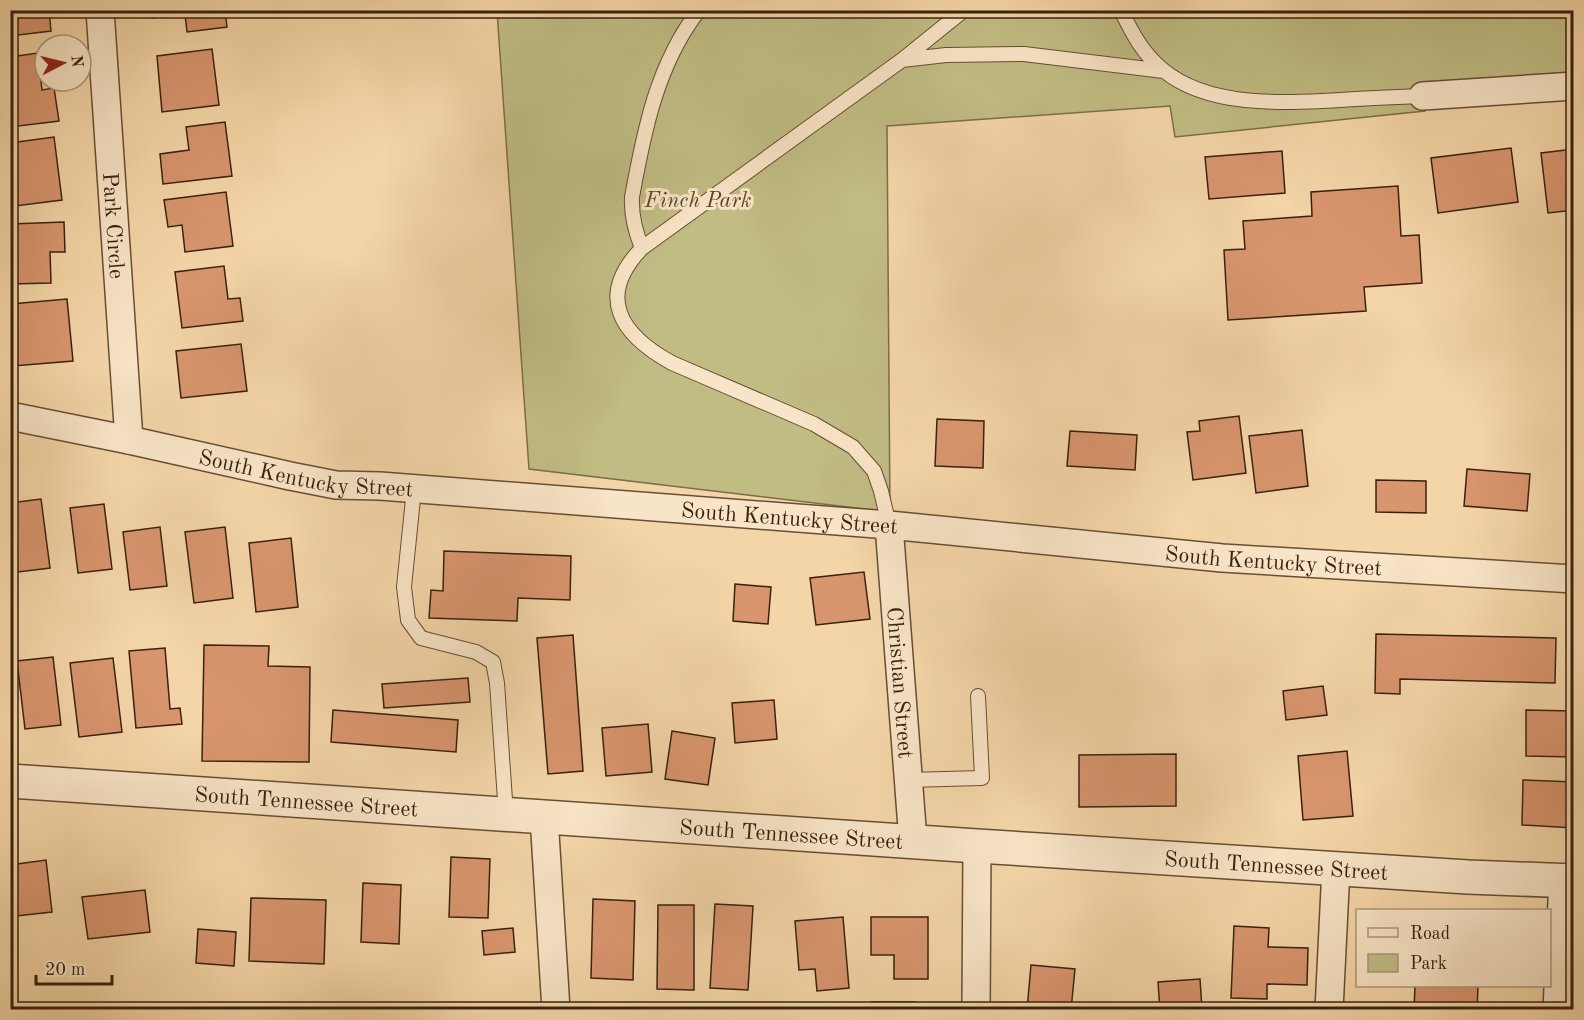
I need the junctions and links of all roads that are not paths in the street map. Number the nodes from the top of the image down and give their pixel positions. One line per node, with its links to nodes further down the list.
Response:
1 (100, 10): 11 (street, Park Circle)
2 (699, 10): 9 (lane)
3 (964, 10): 5 (lane)
4 (1121, 10): 6 (lane)
5 (902, 60): 6 (lane); 9 (lane)
6 (1164, 71): 8 (lane)
7 (1574, 86): 8 (street)
8 (1423, 96)
9 (642, 248): 13 (lane)
10 (10, 416): 11 (street, South Kentucky Street)
11 (129, 440): 12 (street, South Kentucky Street)
12 (414, 489): 13 (street, South Kentucky Street); 18 (lane)
13 (889, 525): 14 (street, South Kentucky Street); 16 (street, Christian Street)
14 (1574, 579)
15 (978, 696): 16 (lane)
16 (908, 780): 20 (street, Christian Street)
17 (10, 781): 18 (street, South Tennessee Street)
18 (506, 815): 19 (street, South Tennessee Street)
19 (544, 817): 20 (street, South Tennessee Street); 24 (street)
20 (913, 841): 21 (street, South Tennessee Street)
21 (977, 846): 22 (street, South Tennessee Street); 25 (street)
22 (1336, 868): 23 (street, South Tennessee Street); 26 (street)
23 (1568, 880): 27 (street)
24 (556, 1010)
25 (976, 1010)
26 (1329, 1010)
27 (1557, 1010)

